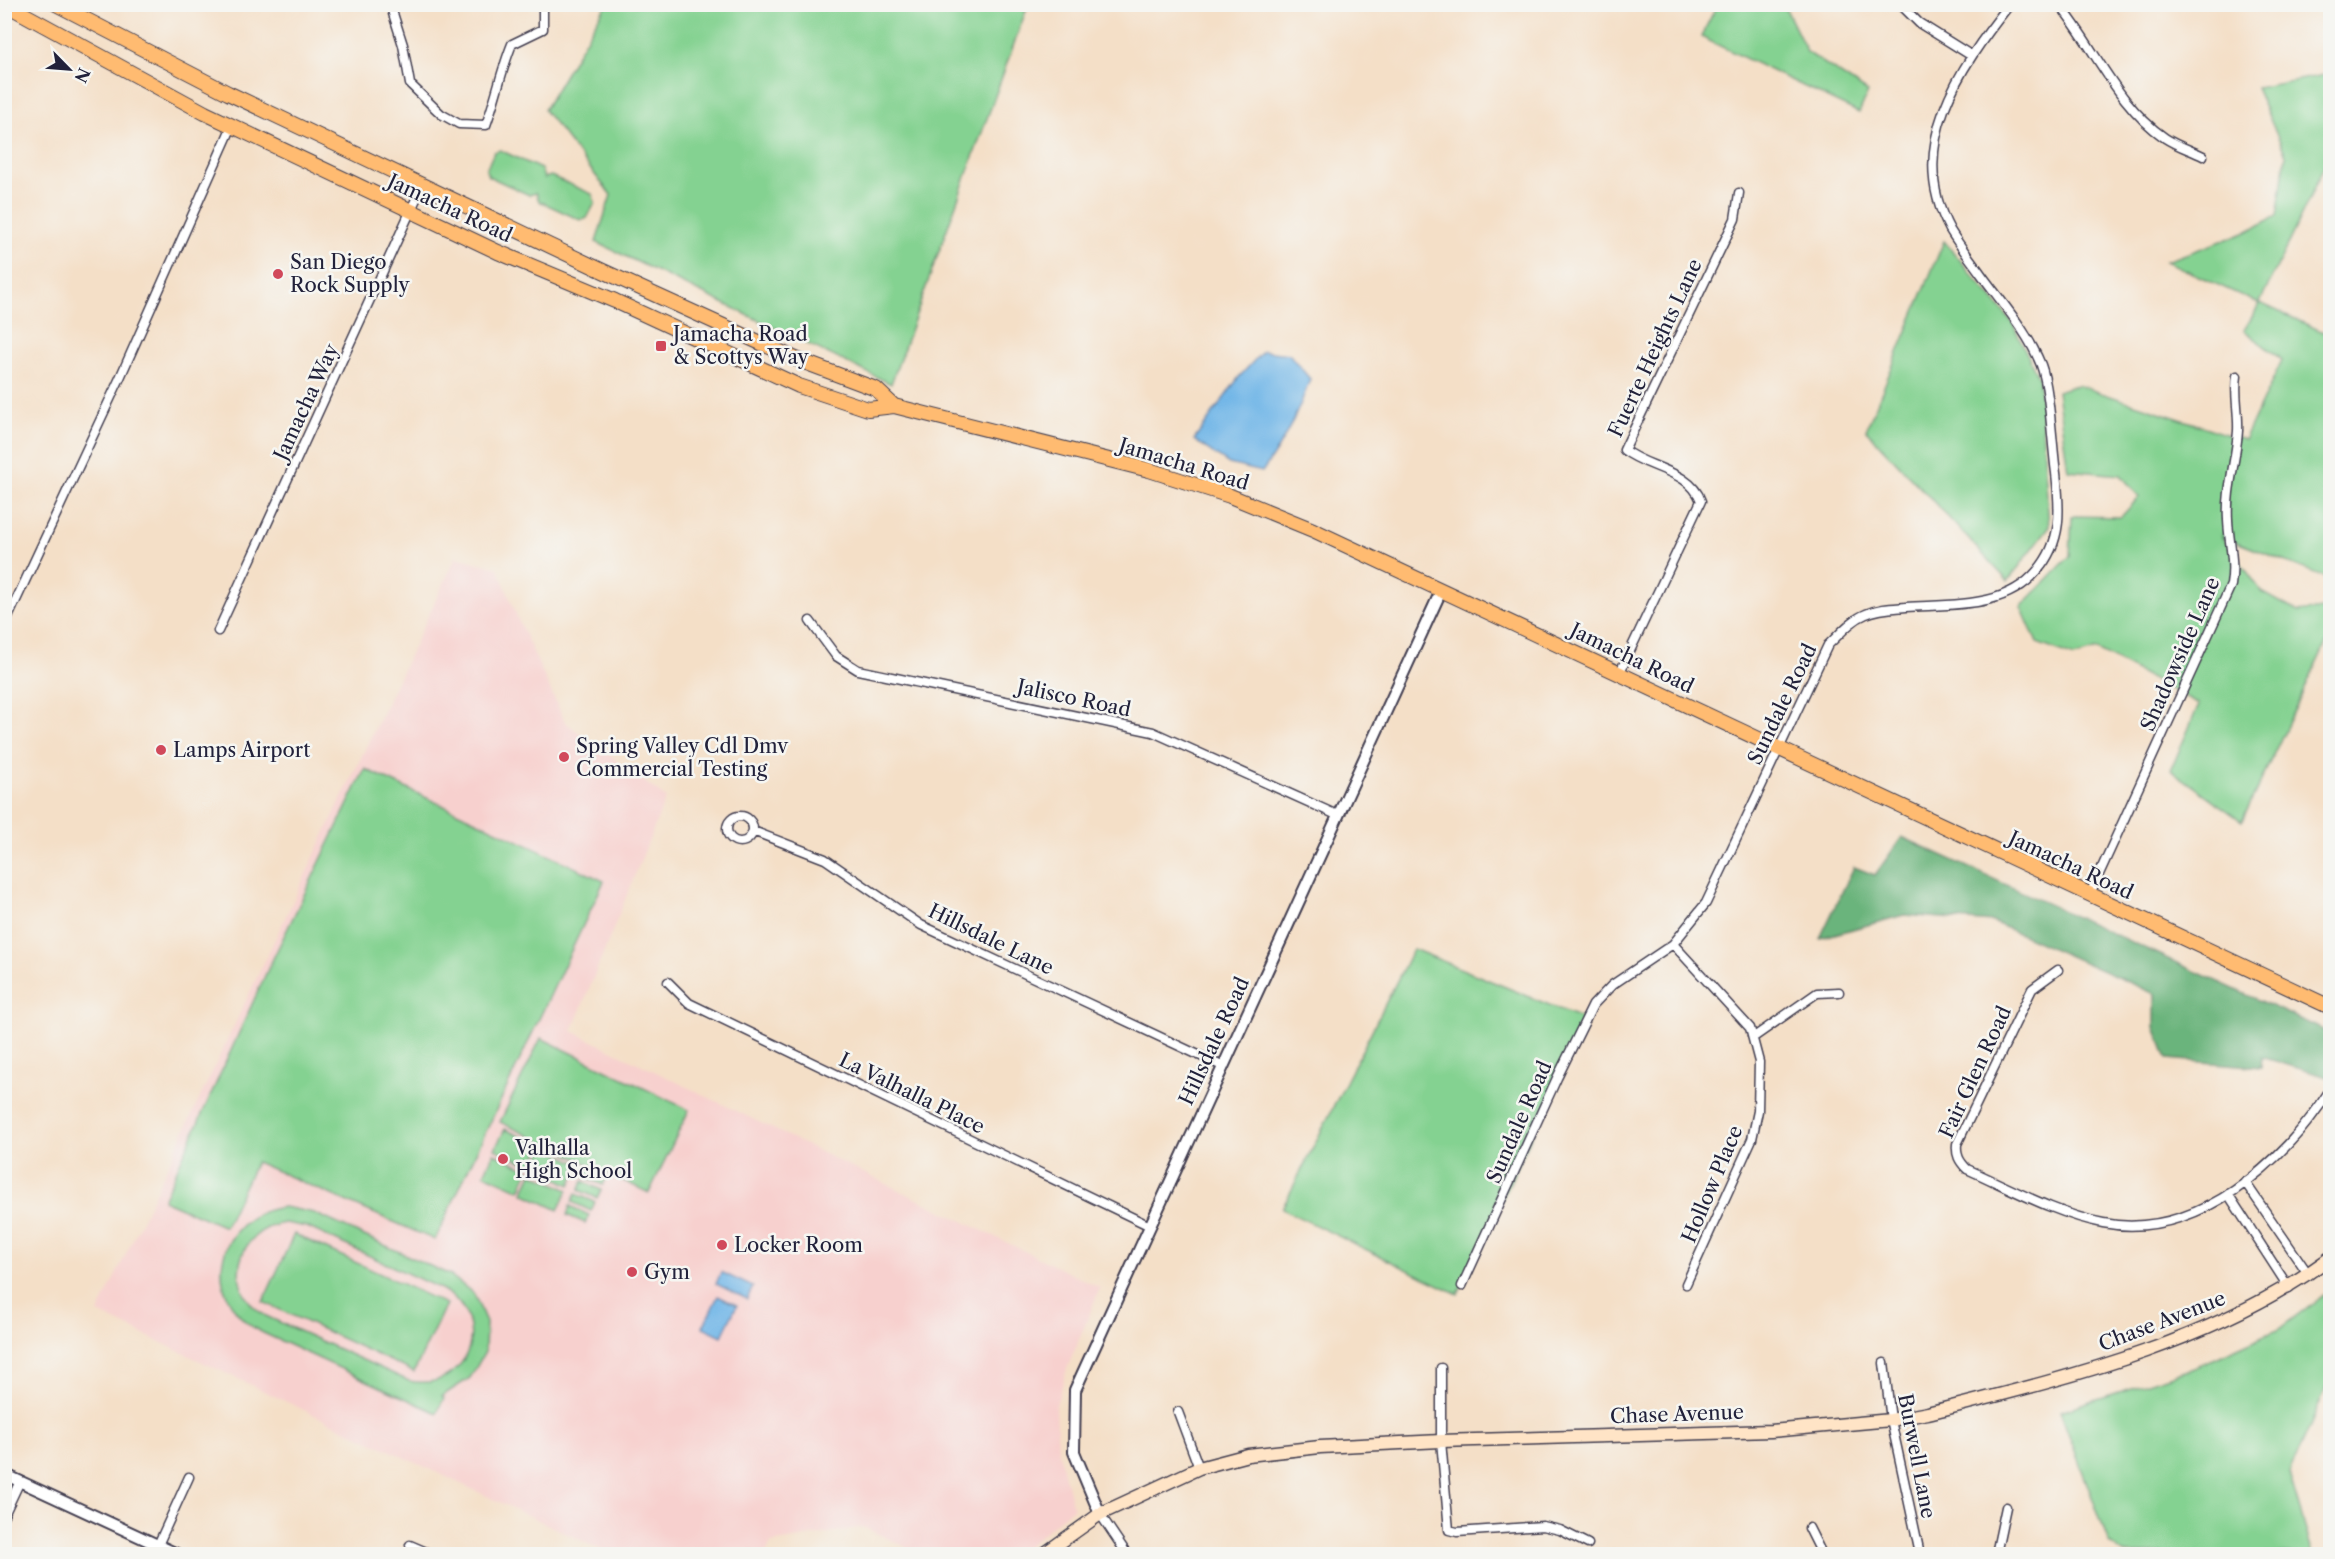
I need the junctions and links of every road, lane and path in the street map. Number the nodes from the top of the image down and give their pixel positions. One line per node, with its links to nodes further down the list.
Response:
1 (5, 4): 8 (main road, Jamacha Road)
2 (56, 4): 12 (main road, Jamacha Road)
3 (390, 4): 4 (street)
4 (543, 4)
5 (1900, 4): 9 (street)
6 (2010, 4): 9 (street, Sundale Road)
7 (2059, 4): 11 (street)
8 (24, 9): 10 (main road, Jamacha Road)
9 (1972, 56): 24 (street, Sundale Road)
10 (232, 126): 14 (main road, Jamacha Road); 21 (street)
11 (2203, 156)
12 (422, 186): 14 (street, Jamacha Way); 15 (main road, Jamacha Road)
13 (1739, 193): 23 (street, Fuerte Heights Lane)
14 (412, 212): 16 (main road, Jamacha Road); 22 (street, Jamacha Way)
15 (603, 271): 16 (main road); 18 (main road, Jamacha Road)
16 (615, 301): 18 (main road, Jamacha Road)
17 (2237, 376): 27 (street, Shadowside Lane)
18 (894, 406): 19 (main road, Jamacha Road)
19 (1441, 591): 23 (main road, Jamacha Road); 25 (street, Hillsdale Road)
20 (810, 621): 25 (street, Jalisco Road)
21 (4, 626)
22 (218, 631)
23 (1619, 674): 24 (main road, Jamacha Road)
24 (1778, 746): 27 (main road, Jamacha Road); 28 (street, Sundale Road)
25 (1337, 815): 34 (street, Hillsdale Road)
26 (753, 831): 34 (street, Hillsdale Lane)
27 (2089, 896): 32 (main road, Jamacha Road)
28 (1673, 944): 33 (street, Hollow Place); 42 (street, Sundale Road)
29 (2058, 970): 37 (street, Fair Glen Road)
30 (668, 982): 38 (street, La Valhalla Place)
31 (1839, 992): 33 (street)
32 (2331, 1007)
33 (1754, 1037): 41 (street, Hollow Place)
34 (1222, 1065): 38 (street, Hillsdale Road)
35 (2331, 1090): 36 (street, Fair Glen Road)
36 (2245, 1182): 37 (street, Fair Glen Road); 40 (street)
37 (2228, 1194): 43 (street)
38 (1148, 1225): 54 (street, Hillsdale Road)
39 (2331, 1258): 40 (main road, Chase Avenue)
40 (2309, 1275): 43 (main road, Chase Avenue)
41 (1686, 1284)
42 (1462, 1286)
43 (2289, 1288): 47 (main road, Chase Avenue)
44 (1884, 1363): 47 (street, Burwell Lane)
45 (1441, 1368): 48 (street)
46 (1178, 1412): 49 (street)
47 (1891, 1420): 48 (main road, Chase Avenue); 65 (street, Burwell Lane)
48 (1441, 1441): 49 (main road, Chase Avenue); 57 (street)
49 (1199, 1468): 54 (main road, Chase Avenue)
50 (4, 1474): 52 (street)
51 (189, 1477): 58 (street)
52 (20, 1481): 55 (street); 58 (street)
53 (2006, 1507): 66 (street)
54 (1100, 1514): 62 (main road, Chase Avenue); 63 (street)
55 (4, 1515)
56 (1809, 1528): 64 (street)
57 (1587, 1544)
58 (158, 1545): 60 (street)
59 (410, 1545): 61 (street)
60 (177, 1554)
61 (431, 1554)
62 (1044, 1554)
63 (1127, 1554)
64 (1822, 1554)
65 (1920, 1554)
66 (1996, 1554)

